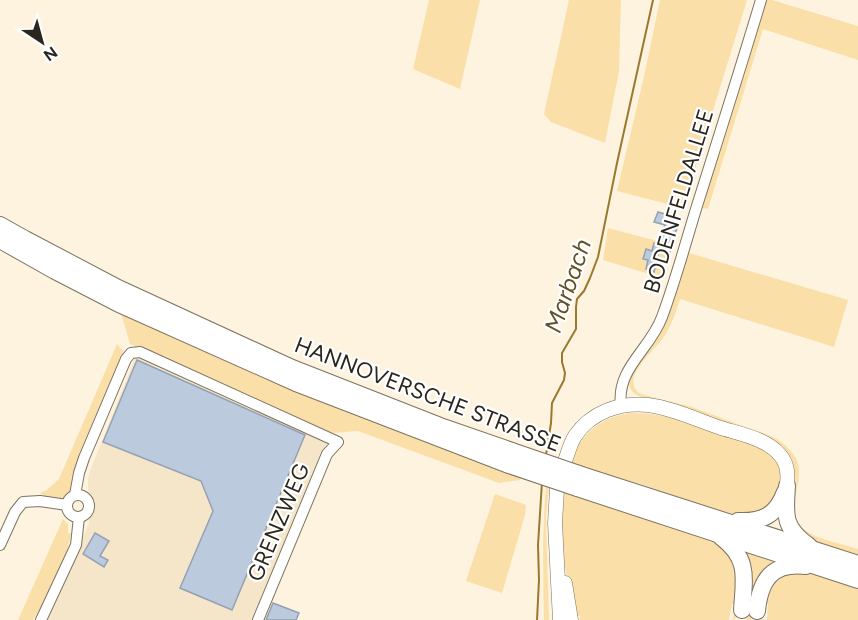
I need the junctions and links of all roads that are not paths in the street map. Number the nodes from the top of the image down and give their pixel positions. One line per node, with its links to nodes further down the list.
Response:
1 (761, 0): 4 (street, BODENFELDALLEE)
2 (0, 225): 5 (highway, HANNOVERSCHE STRASSE)
3 (0, 240): 5 (highway, HANNOVERSCHE STRASSE)
4 (621, 406): 6 (main road); 7 (main road)
5 (510, 458): 12 (highway, HANNOVERSCHE STRASSE, bridge)
6 (565, 461)
7 (787, 486): 12 (highway); 16 (highway)
8 (557, 489): 15 (main road)
9 (75, 495): 10 (street); 11 (street); 21 (street, GRENZWEG)
10 (67, 505): 11 (street); 13 (street)
11 (79, 517): 20 (street)
12 (720, 527): 16 (highway, HANNOVERSCHE STRASSE); 19 (highway)
13 (3, 529): 14 (street)
14 (0, 545)
15 (557, 549): 22 (main road); 23 (main road)
16 (824, 561): 17 (highway, HANNOVERSCHE STRASSE); 18 (highway, HANNOVERSCHE STRASSE); 19 (highway)
17 (858, 564)
18 (858, 580)
19 (749, 615)
20 (41, 620)
21 (258, 620)
22 (560, 620)
23 (571, 620)

